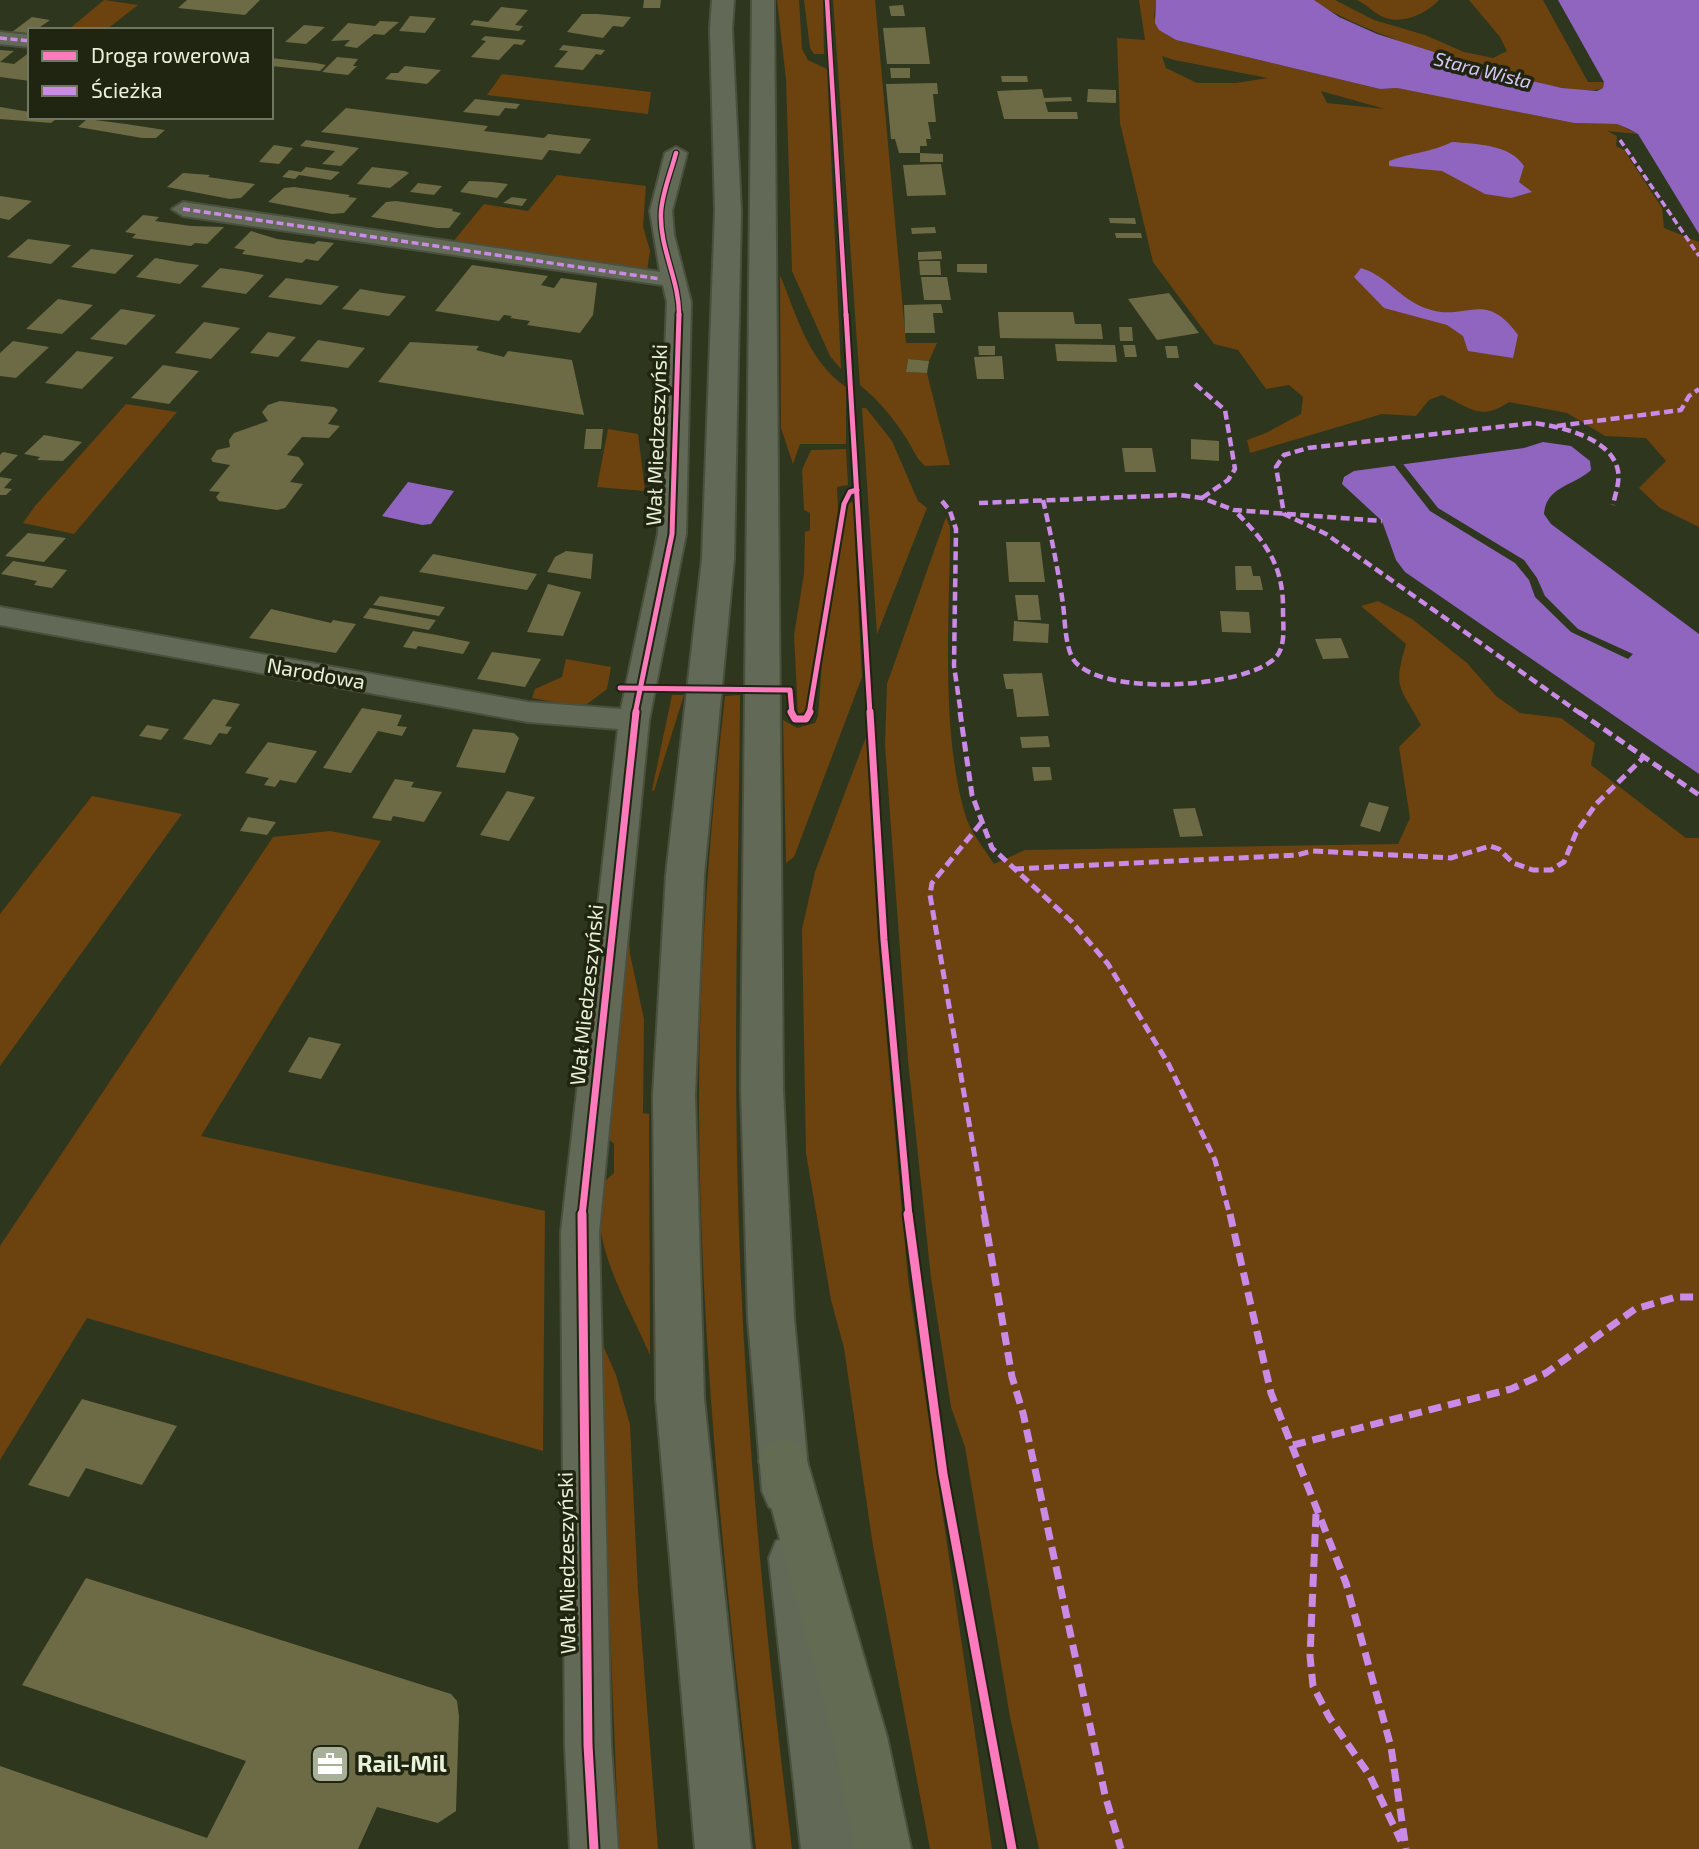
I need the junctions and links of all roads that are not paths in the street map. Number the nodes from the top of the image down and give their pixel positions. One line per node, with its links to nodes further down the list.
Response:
1 (723, 0): 12 (main road)
2 (763, 0): 10 (main road)
3 (0, 38): 4 (street)
4 (28, 41)
5 (676, 153): 9 (street, Wał Miedzeszyński)
6 (183, 209): 7 (street)
7 (660, 279)
8 (0, 616): 9 (street, Narodowa)
9 (634, 720): 11 (street, Wał Miedzeszyński)
10 (783, 1461): 13 (main road); 14 (main road)
11 (593, 1849)
12 (723, 1849)
13 (829, 1849)
14 (883, 1849)

